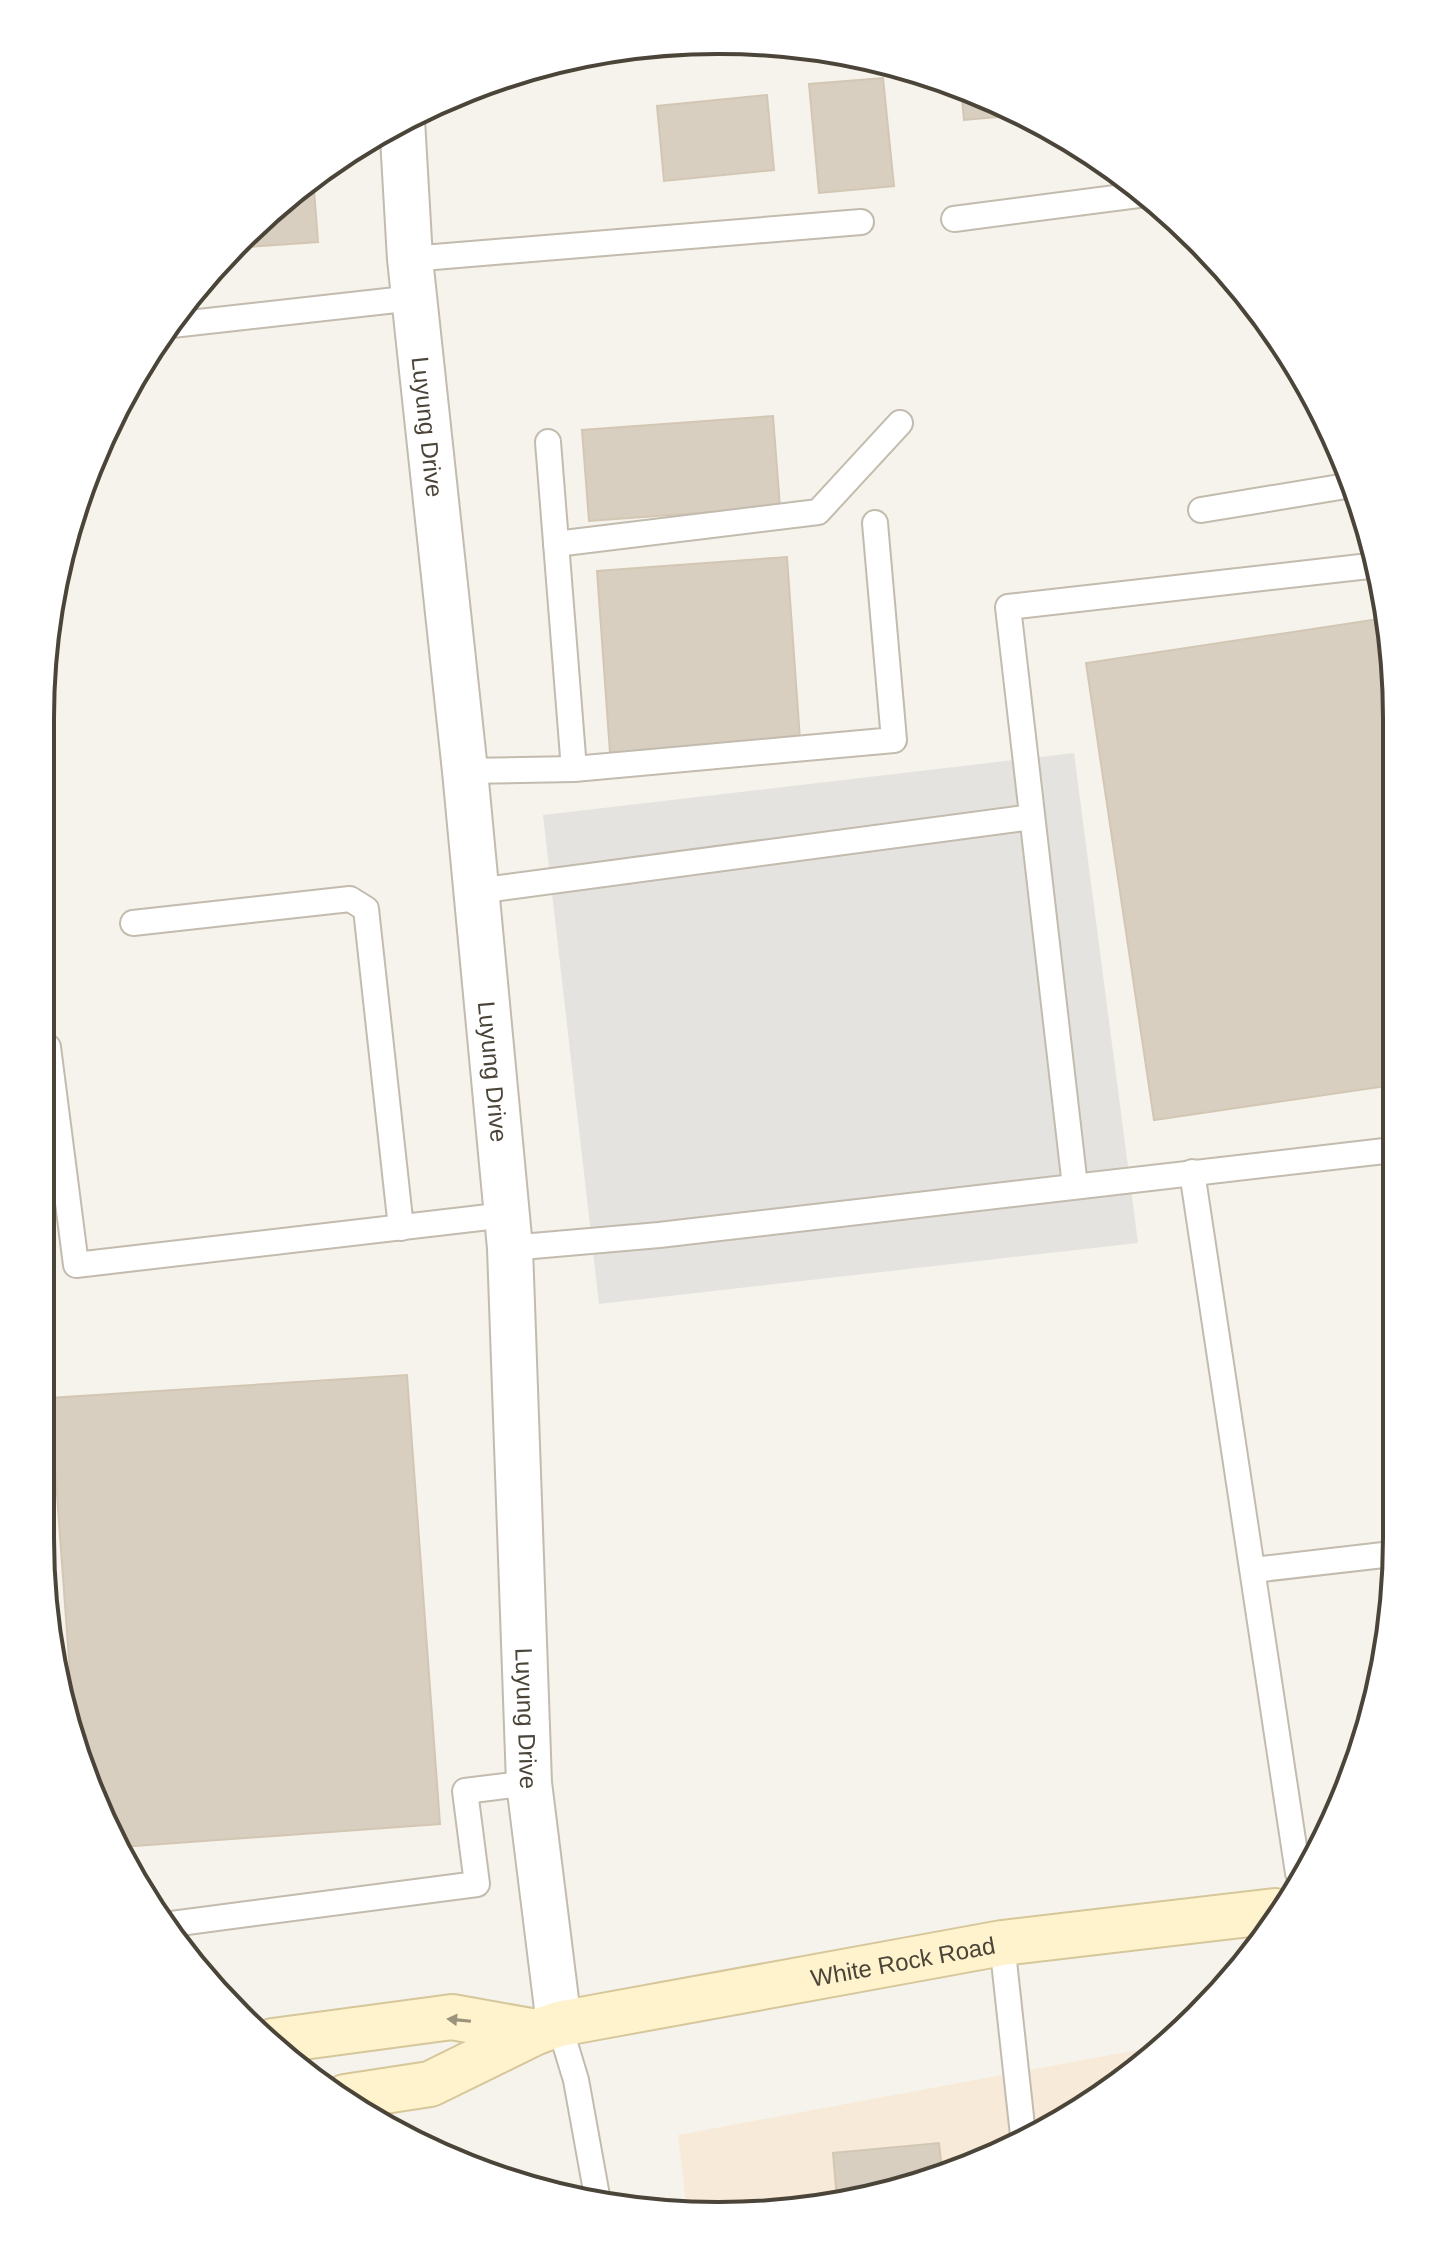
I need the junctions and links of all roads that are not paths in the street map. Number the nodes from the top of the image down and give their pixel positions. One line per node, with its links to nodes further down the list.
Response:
1 (403, 134): 5 (street, Luyung Drive)
2 (1129, 196): 3 (lane)
3 (954, 219)
4 (861, 222): 5 (lane)
5 (412, 279): 6 (lane); 15 (street, Luyung Drive)
6 (185, 323)
7 (900, 423): 12 (lane)
8 (548, 442): 12 (lane)
9 (1341, 487): 10 (lane)
10 (1201, 510)
11 (875, 523): 14 (lane)
12 (556, 544): 14 (lane)
13 (1365, 567): 16 (lane)
14 (574, 769): 15 (lane)
15 (465, 771): 17 (street, Luyung Drive)
16 (1032, 817): 17 (lane); 22 (lane)
17 (477, 891): 24 (street, Luyung Drive)
18 (133, 923): 23 (lane)
19 (54, 1094): 23 (lane)
20 (1383, 1151): 21 (lane)
21 (1192, 1172): 22 (lane); 26 (lane)
22 (1075, 1186): 24 (lane)
23 (401, 1228): 24 (lane)
24 (508, 1232): 27 (street, Luyung Drive)
25 (1383, 1555): 26 (lane)
26 (1253, 1570): 28 (lane)
27 (529, 1783): 30 (lane); 32 (street, Luyung Drive)
28 (1297, 1865)
29 (1268, 1912): 31 (main road, White Rock Road)
30 (178, 1923)
31 (1002, 1943): 32 (main road, White Rock Road); 35 (lane)
32 (547, 2028): 33 (main road, White Rock Road, one-way to 33); 34 (main road, White Rock Road); 36 (lane)
33 (283, 2040)
34 (357, 2095)
35 (1022, 2128)
36 (596, 2190)

